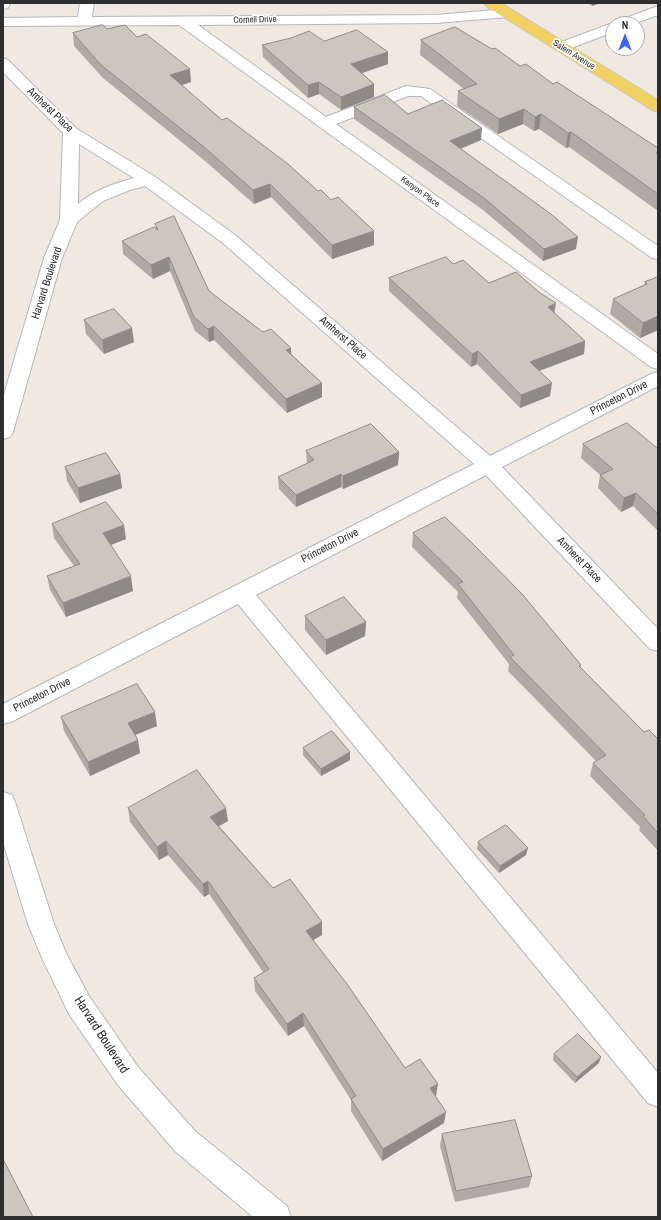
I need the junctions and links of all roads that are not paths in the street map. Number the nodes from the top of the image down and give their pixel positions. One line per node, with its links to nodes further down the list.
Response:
1 (87, 3): 8 (street)
2 (491, 3): 4 (main road, Salem Avenue)
3 (658, 10): 5 (street)
4 (507, 13): 6 (street, Cornell Drive); 10 (main road, Salem Avenue)
5 (642, 16)
6 (183, 21): 8 (street, Cornell Drive); 13 (street, Kenyon Place)
7 (3, 22): 8 (street, Cornell Drive)
8 (84, 22)
9 (605, 30): 10 (street)
10 (561, 46): 12 (main road, Salem Avenue)
11 (3, 63): 14 (street, Amherst Place)
12 (658, 106)
13 (324, 123): 17 (street); 18 (street, Kenyon Place)
14 (71, 132): 15 (street, Amherst Place); 16 (street, Harvard Boulevard)
15 (148, 180): 16 (street); 21 (street, Amherst Place)
16 (69, 220): 20 (street, Harvard Boulevard)
17 (658, 254)
18 (658, 363)
19 (658, 378): 21 (street, Princeton Drive)
20 (3, 432)
21 (488, 465): 22 (street, Princeton Drive); 23 (street, Amherst Place)
22 (240, 592): 24 (street, Princeton Drive); 26 (street)
23 (658, 643)
24 (3, 715)
25 (3, 802): 27 (street, Harvard Boulevard)
26 (658, 1094)
27 (276, 1217)

